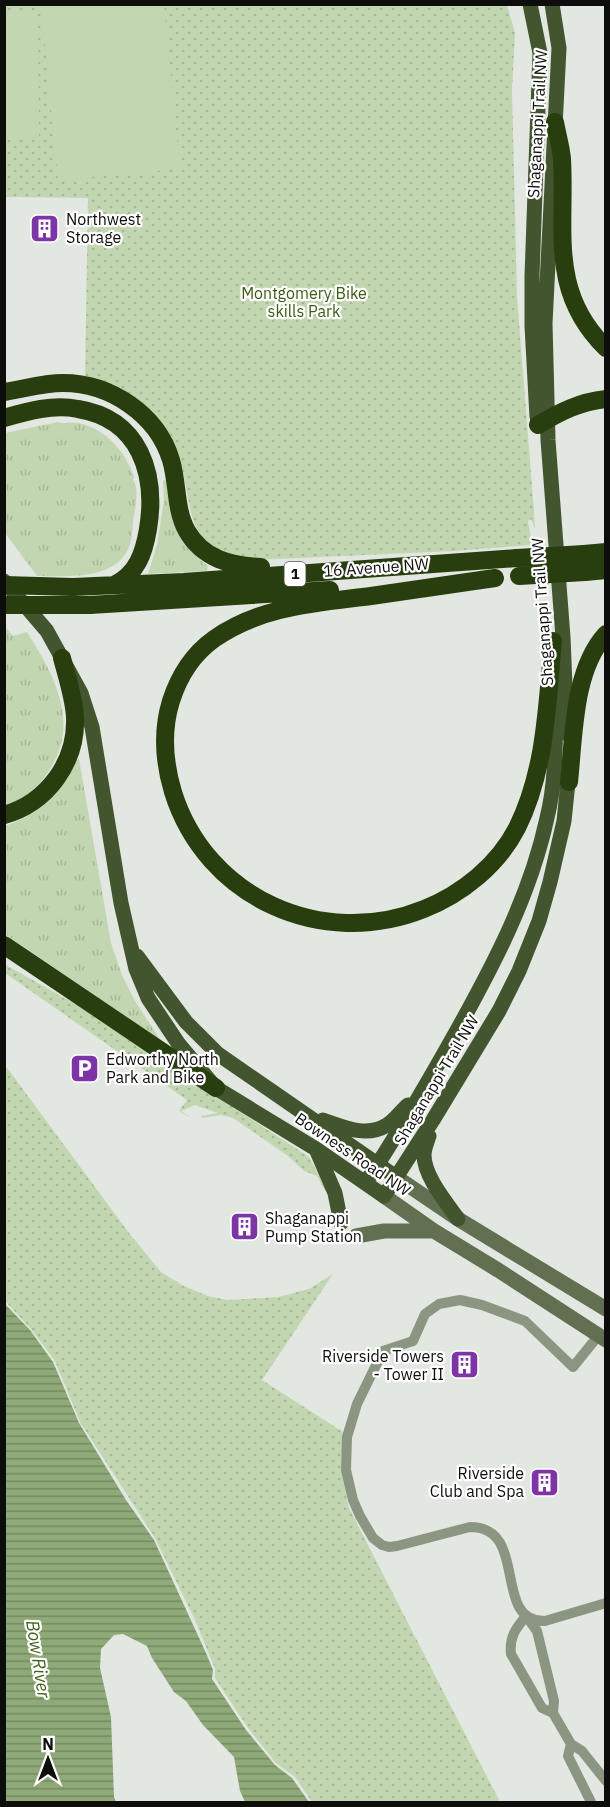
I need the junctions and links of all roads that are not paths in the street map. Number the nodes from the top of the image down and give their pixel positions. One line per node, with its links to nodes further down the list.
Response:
1 (530, 4): 8 (main road, Shaganappi Trail NW)
2 (552, 4): 3 (main road, Shaganappi Trail NW)
3 (555, 122): 4 (highway); 8 (main road, Shaganappi Trail NW)
4 (606, 348)
5 (4, 393): 13 (highway)
6 (606, 399): 8 (highway)
7 (4, 418): 17 (highway)
8 (543, 422): 20 (main road, Shaganappi Trail NW); 22 (main road, Shaganappi Trail NW)
9 (606, 552): 10 (highway, 16 Avenue NW / 1)
10 (584, 563): 11 (highway, 16 Avenue NW / 1, bridge); 12 (highway, 16 Avenue NW / 1)
11 (518, 567): 13 (highway, 16 Avenue NW / 1); 14 (highway, 16 Avenue NW / 1)
12 (606, 570)
13 (341, 571): 17 (highway, 16 Avenue NW / 1)
14 (495, 578): 18 (highway, 16 Avenue NW / 1, bridge); 20 (highway)
15 (4, 581): 21 (main road, Bowness Road NW)
16 (4, 585): 17 (highway, 16 Avenue NW / 1, bridge)
17 (111, 586)
18 (4, 605)
19 (606, 634): 22 (highway)
20 (553, 641): 27 (main road, Shaganappi Trail NW)
21 (62, 658): 23 (highway); 25 (main road, Bowness Road NW)
22 (569, 782): 29 (main road, Shaganappi Trail NW)
23 (4, 815)
24 (4, 945): 26 (highway)
25 (133, 951): 26 (main road, Bowness Road NW); 28 (main road, Bowness Road NW)
26 (216, 1088): 30 (main road, Bowness Road NW)
27 (423, 1090): 28 (main road); 31 (main road, Shaganappi Trail NW)
28 (312, 1117): 31 (main road, Bowness Road NW)
29 (433, 1120): 32 (main road, Shaganappi Trail NW); 35 (main road)
30 (316, 1149): 33 (main road, Bowness Road NW); 36 (main road)
31 (378, 1164): 32 (main road, Bowness Road NW); 33 (main road, Shaganappi Trail NW)
32 (396, 1177): 34 (main road, Shaganappi Trail NW); 35 (main road, Bowness Road NW)
33 (366, 1182): 34 (main road, Bowness Road NW)
34 (384, 1196): 37 (main road, Bowness Road NW)
35 (458, 1219): 39 (main road, Bowness Road NW)
36 (341, 1222)
37 (434, 1231): 38 (main road); 40 (main road, Bowness Road NW)
38 (356, 1236)
39 (606, 1309)
40 (602, 1338): 42 (street)
41 (606, 1603): 42 (street)
42 (526, 1616): 43 (street); 43 (street)
43 (553, 1713): 44 (street)
44 (571, 1744): 45 (street); 46 (street)
45 (606, 1781)
46 (591, 1803)

